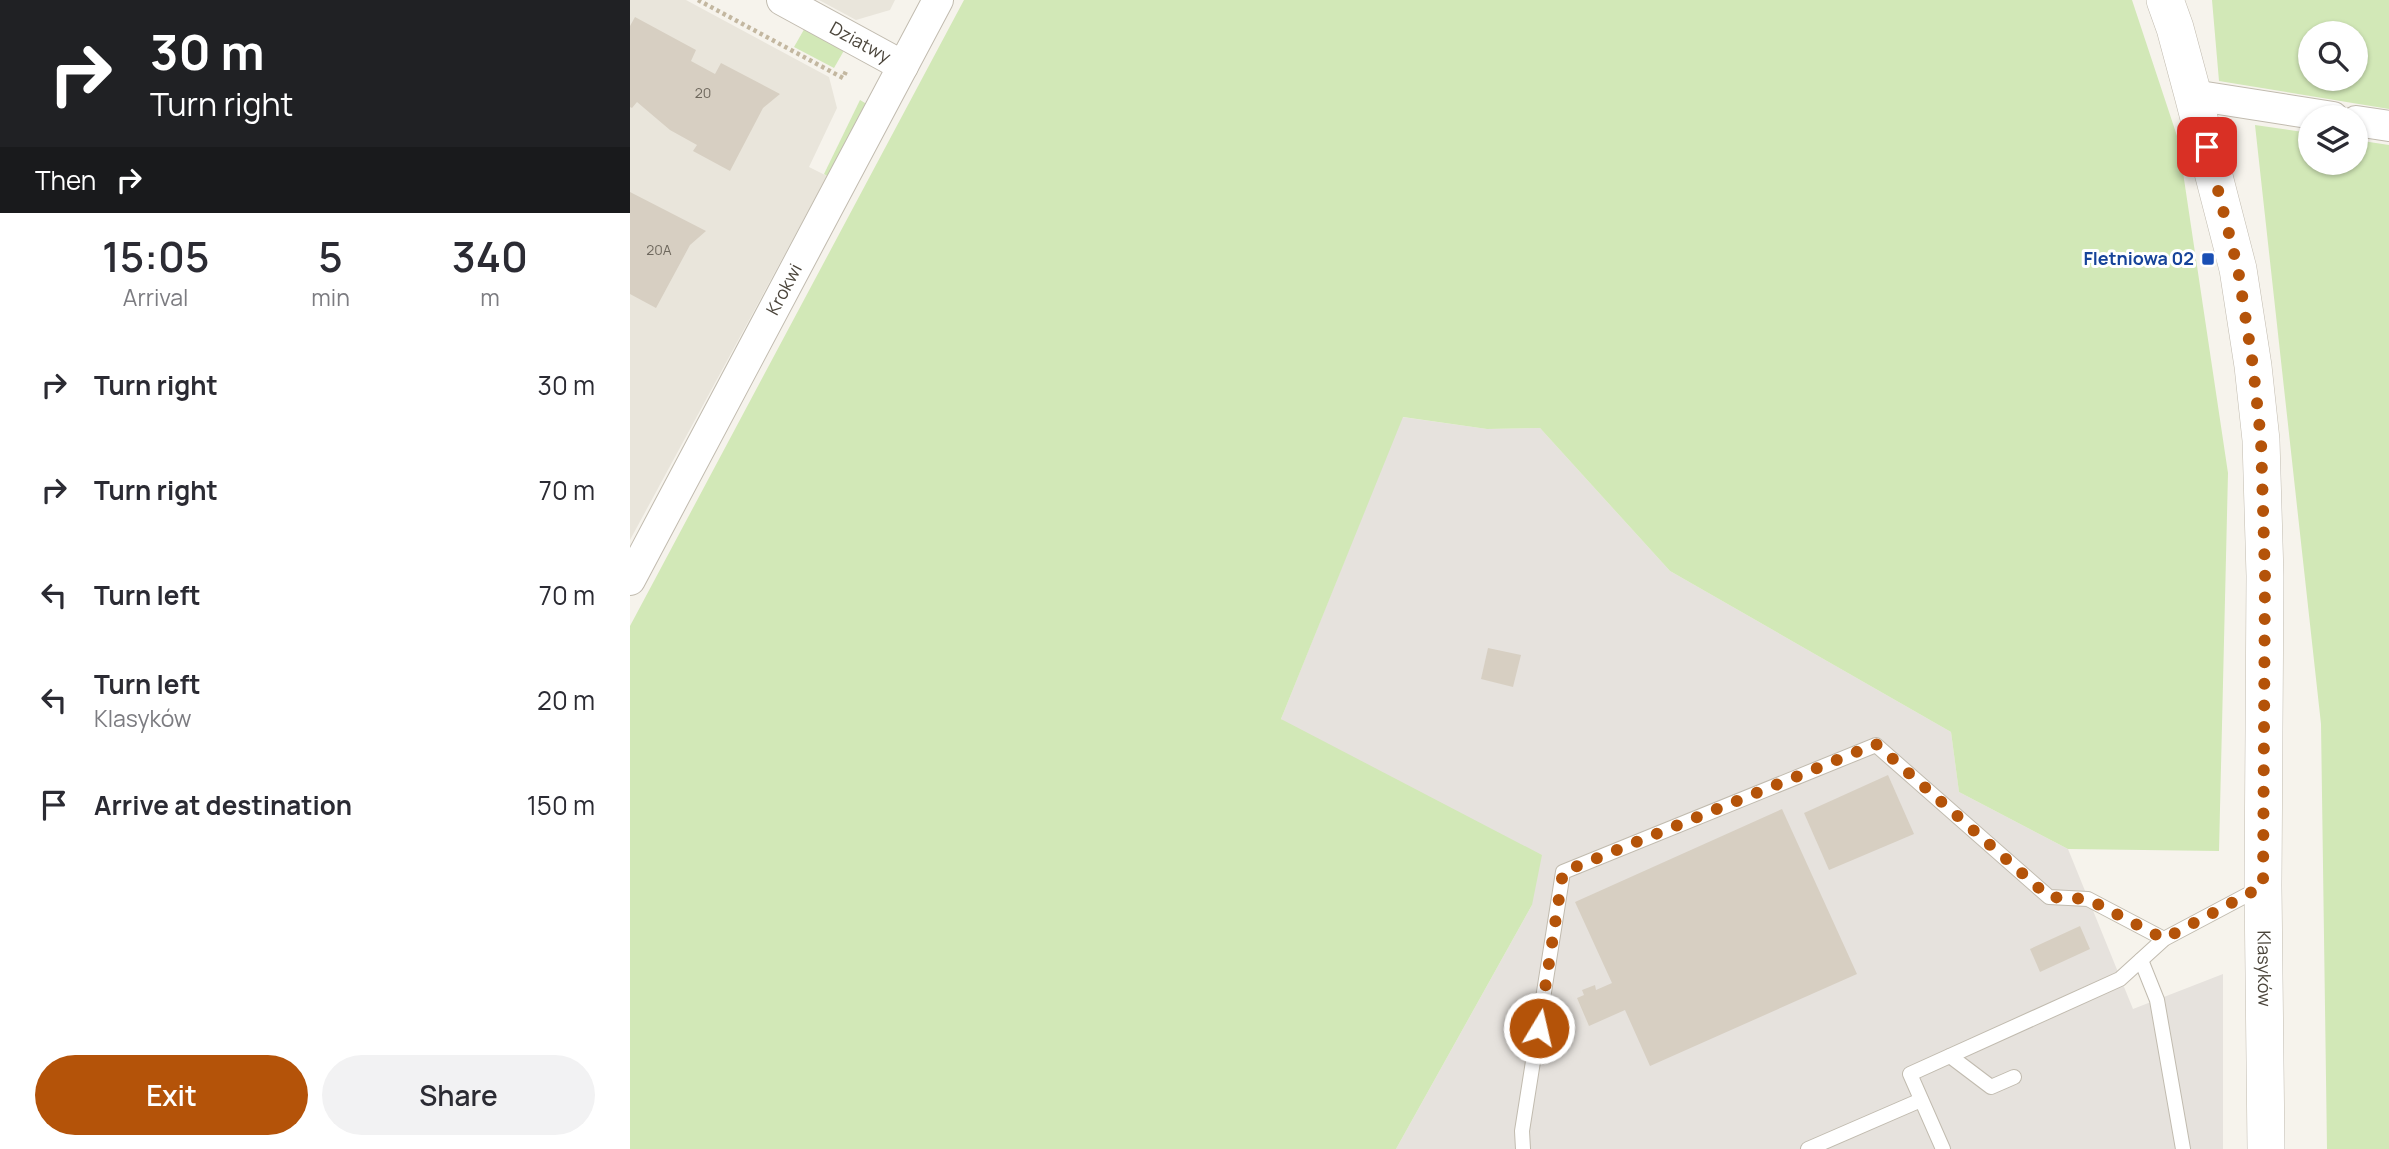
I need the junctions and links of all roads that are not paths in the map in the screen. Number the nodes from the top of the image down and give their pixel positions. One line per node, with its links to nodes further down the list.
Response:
1 (782, 0): 4 (street, Dziatwy)
2 (938, 0): 4 (street, Krokwi)
3 (2165, 0): 5 (street, Klasyków)
4 (903, 66): 9 (street, Krokwi)
5 (2193, 95): 6 (street); 10 (street, Klasyków)
6 (2298, 112)
7 (2368, 123): 8 (street)
8 (2389, 126)
9 (630, 580)
10 (2263, 886): 11 (lane); 20 (street, Klasyków)
11 (2164, 939): 12 (lane); 16 (lane)
12 (2141, 960): 13 (lane); 19 (lane)
13 (1950, 1056): 14 (lane); 15 (lane)
14 (2014, 1077)
15 (1921, 1100): 17 (lane); 18 (lane)
16 (1523, 1149)
17 (1808, 1149)
18 (1943, 1149)
19 (2183, 1149)
20 (2266, 1149)

